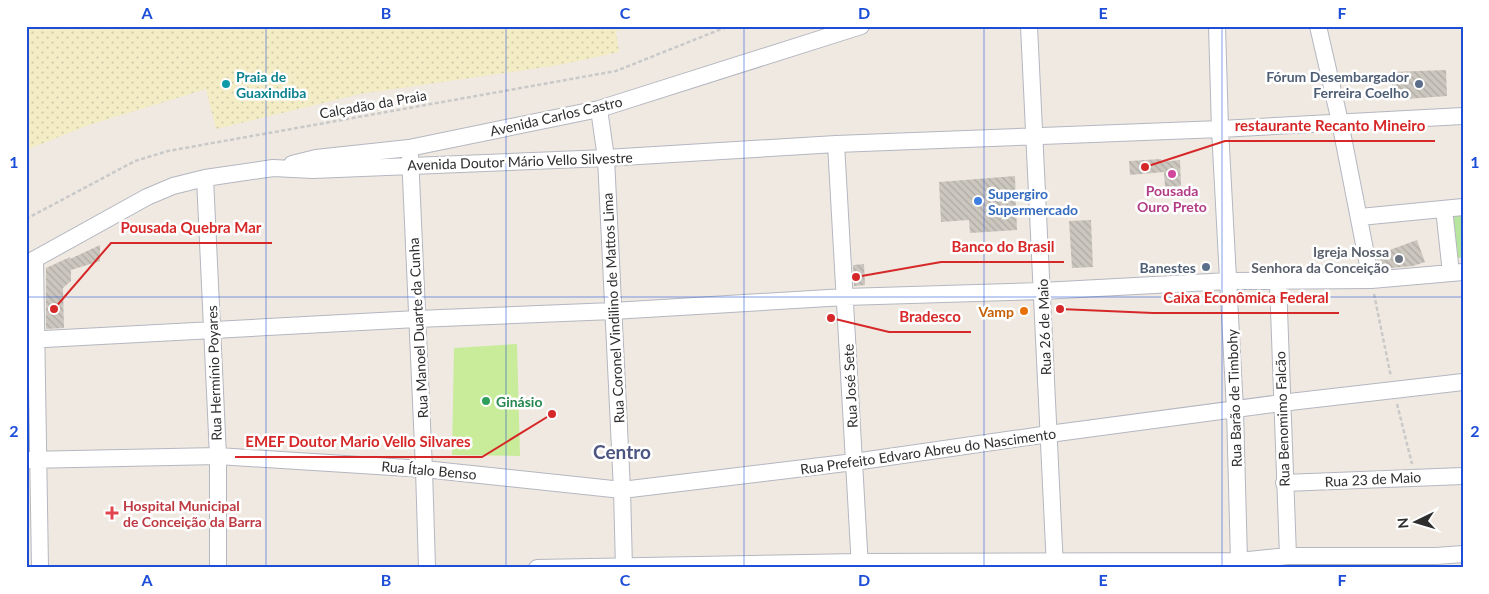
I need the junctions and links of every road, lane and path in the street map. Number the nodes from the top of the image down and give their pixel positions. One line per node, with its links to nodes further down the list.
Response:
1 (730, 26): 20 (path, Calçadão da Praia)
2 (861, 26): 6 (street, Avenida Carlos Castro)
3 (1029, 26): 10 (street, Rua 26 de Maio)
4 (1217, 26): 9 (street, Rua Barão de Timbohy)
5 (1318, 26): 8 (street)
6 (599, 109): 12 (street, Avenida Carlos Castro); 13 (street, Rua Coronel Vindilino de Mattos Lima)
7 (1463, 116): 8 (street, Avenida Doutor Mário Vello Silvestre)
8 (1340, 122): 9 (street, Avenida Doutor Mário Vello Silvestre); 19 (street)
9 (1220, 129): 10 (street, Avenida Doutor Mário Vello Silvestre); 24 (street, Rua Barão de Timbohy)
10 (1034, 137): 11 (street, Avenida Doutor Mário Vello Silvestre); 26 (street, Rua 26 de Maio)
11 (836, 144): 13 (street, Avenida Doutor Mário Vello Silvestre); 27 (street, Rua José Sete)
12 (409, 148): 14 (street, Rua Manoel Duarte da Cunha); 15 (street, Avenida Carlos Castro)
13 (606, 158): 14 (street, Avenida Doutor Mário Vello Silvestre); 28 (street, Rua Coronel Vindilino de Mattos Lima)
14 (411, 166): 15 (street, Avenida Doutor Mário Vello Silvestre); 29 (street, Rua Manoel Duarte da Cunha)
15 (273, 168): 16 (street, Avenida Doutor Mário Vello Silvestre)
16 (205, 178): 21 (street, Avenida Doutor Mário Vello Silvestre); 30 (street, Rua Hermínio Poyares)
17 (1463, 207): 18 (street)
18 (1444, 209): 19 (street); 22 (street)
19 (1360, 217): 23 (street)
20 (26, 219)
21 (31, 262): 31 (street)
22 (1457, 272): 23 (street)
23 (1371, 280): 25 (street)
24 (1229, 281): 25 (street); 26 (street); 34 (street, Rua Barão de Timbohy)
25 (1278, 282): 33 (street, Rua Benomimo Falcão)
26 (1042, 291): 27 (street); 35 (street, Rua 26 de Maio)
27 (845, 297): 28 (street); 38 (street, Rua José Sete)
28 (613, 311): 29 (street); 42 (street, Rua Coronel Vindilino de Mattos Lima)
29 (417, 319): 30 (street); 39 (street, Rua Manoel Duarte da Cunha)
30 (213, 330): 31 (street); 36 (street, Rua Hermínio Poyares)
31 (31, 340): 37 (street)
32 (1463, 382): 33 (street, Rua Prefeito Edvaro Abreu do Nascimento)
33 (1282, 403): 34 (street, Rua Prefeito Edvaro Abreu do Nascimento); 41 (street, Rua Benomimo Falcão)
34 (1235, 410): 35 (street, Rua Prefeito Edvaro Abreu do Nascimento); 45 (street, Rua Barão de Timbohy)
35 (1049, 434): 38 (street, Rua Prefeito Edvaro Abreu do Nascimento); 48 (street, Rua 26 de Maio)
36 (218, 456): 37 (street, Rua Ítalo Benso); 39 (street, Rua Ítalo Benso); 51 (street, Rua Hermínio Poyares)
37 (32, 460): 50 (street)
38 (854, 462): 42 (street, Rua Prefeito Edvaro Abreu do Nascimento); 47 (street, Rua José Sete)
39 (424, 469): 42 (street, Rua Ítalo Benso); 52 (street, Rua Manoel Duarte da Cunha)
40 (1463, 476): 41 (street, Rua 23 de Maio)
41 (1284, 483): 44 (street, Rua Benomimo Falcão)
42 (622, 490): 49 (street, Rua Coronel Vindilino de Mattos Lima)
43 (1463, 554): 46 (street)
44 (1288, 556): 45 (street); 46 (street)
45 (1239, 560): 48 (street)
46 (1437, 562)
47 (860, 565): 48 (street); 49 (street)
48 (1055, 565)
49 (624, 567): 53 (street)
50 (40, 568)
51 (218, 568)
52 (427, 568)
53 (537, 568)

